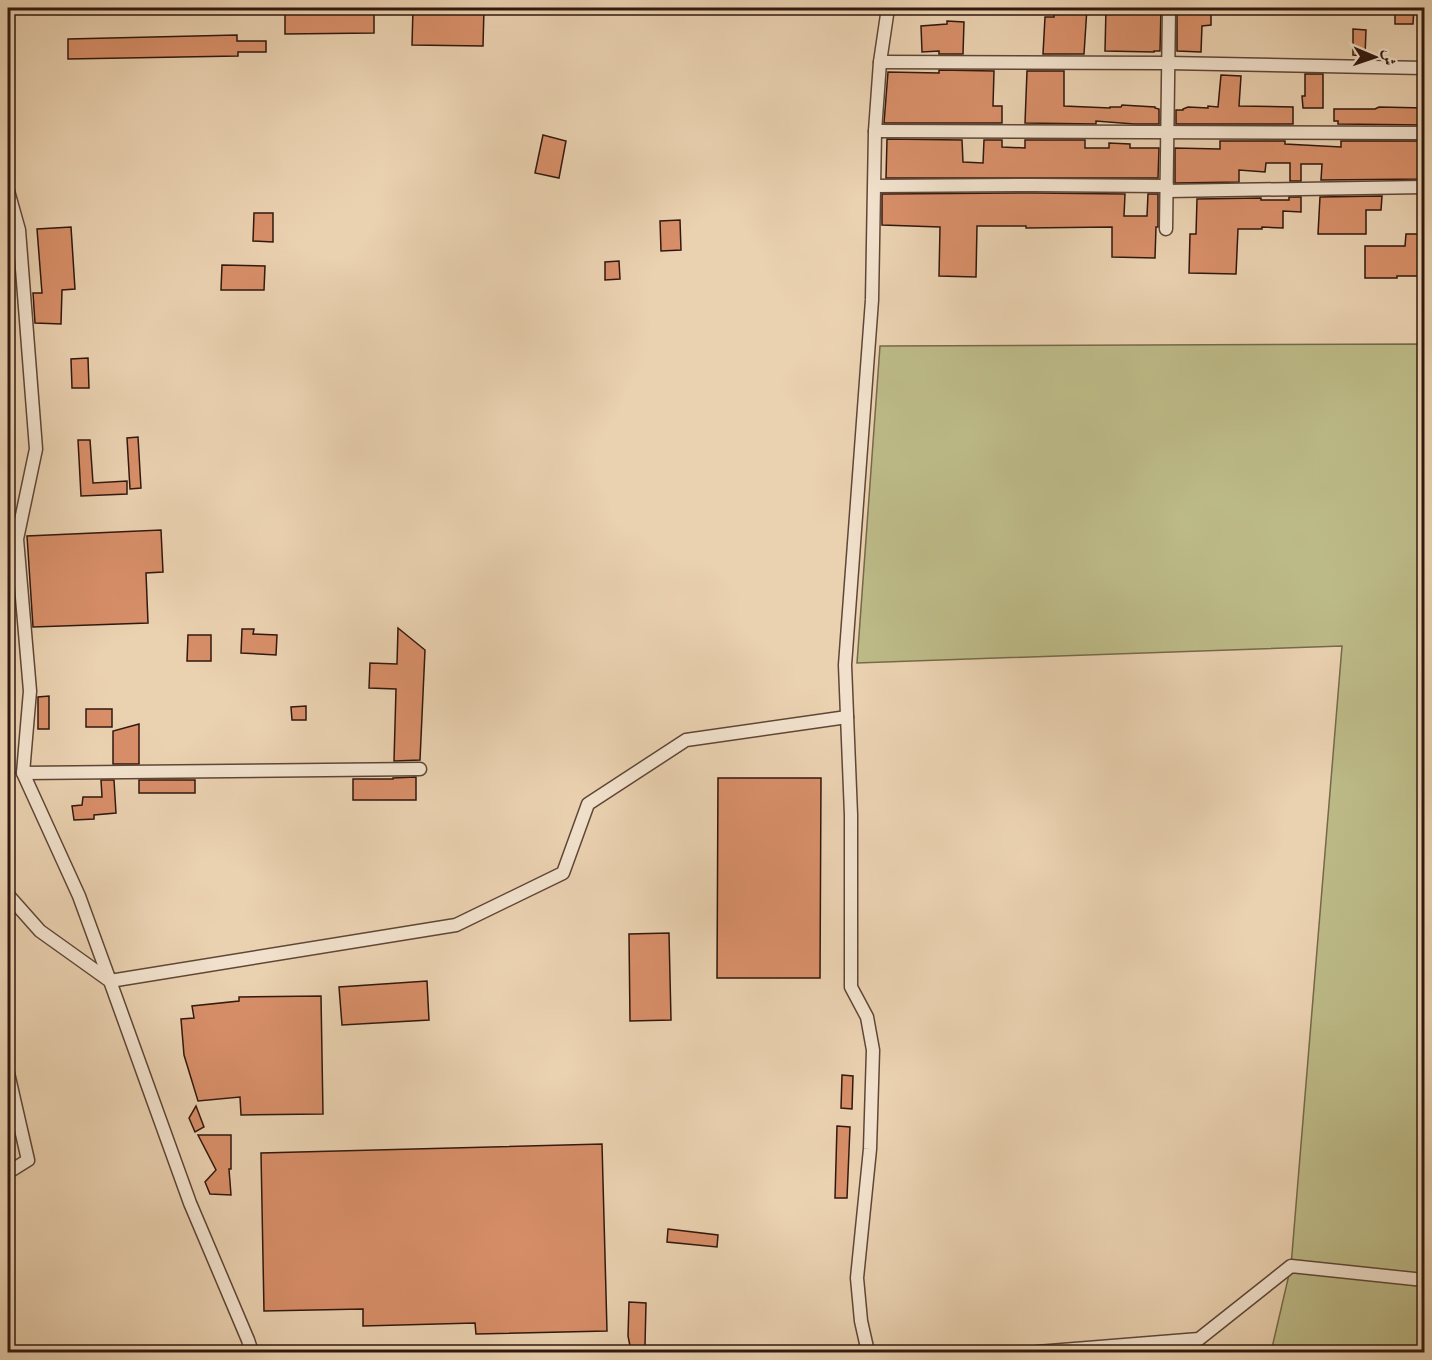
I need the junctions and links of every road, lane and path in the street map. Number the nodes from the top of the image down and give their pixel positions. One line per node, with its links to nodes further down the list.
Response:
1 (888, 8): 3 (street)
2 (1169, 8): 4 (street)
3 (880, 62): 4 (street); 6 (street)
4 (1168, 63): 5 (street); 7 (street)
5 (1425, 68)
6 (875, 131): 7 (street); 9 (street)
7 (1168, 131): 8 (street); 11 (street)
8 (1425, 133)
9 (875, 186): 11 (street); 14 (street)
10 (1425, 188): 11 (street)
11 (1167, 189): 13 (street)
12 (8, 191): 16 (street)
13 (1166, 229)
14 (847, 717): 18 (street); 23 (street)
15 (420, 769): 16 (street)
16 (24, 773): 18 (street)
17 (8, 895): 18 (street)
18 (110, 981): 22 (street)
19 (8, 1073): 20 (street)
20 (8, 1170)
21 (1425, 1280): 24 (street)
22 (252, 1353)
23 (868, 1353)
24 (1037, 1353)

